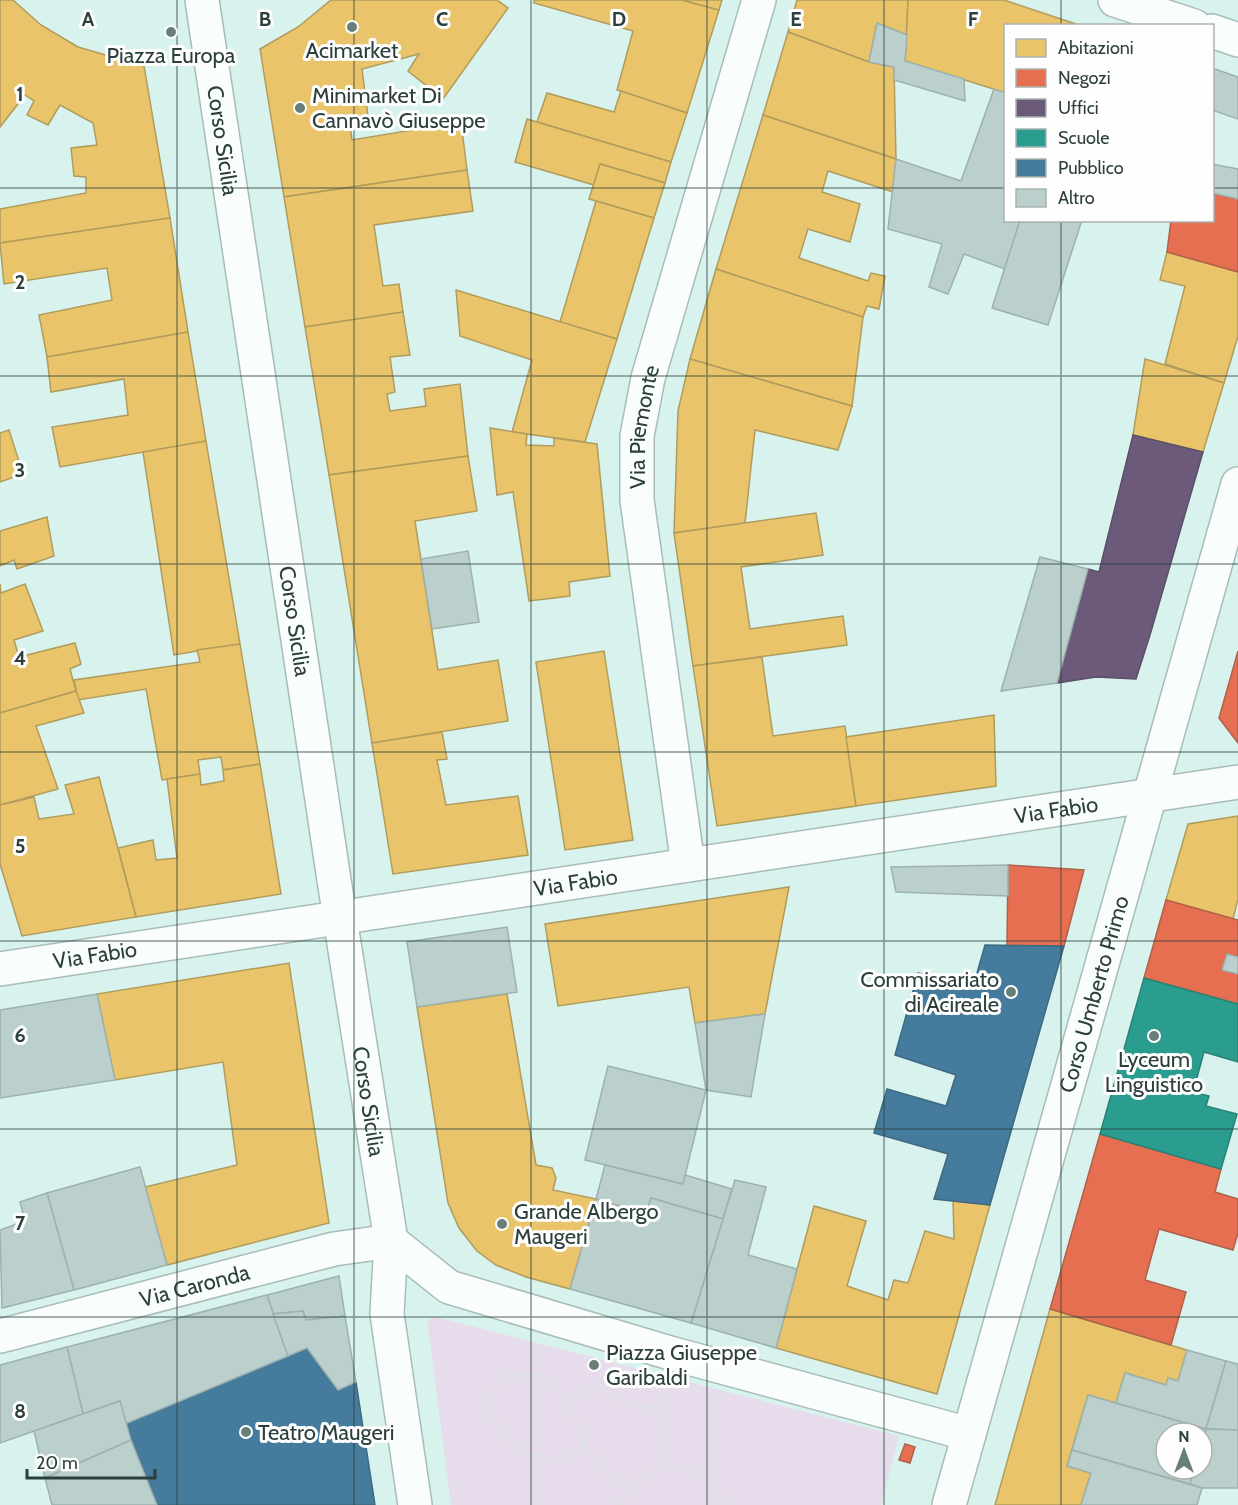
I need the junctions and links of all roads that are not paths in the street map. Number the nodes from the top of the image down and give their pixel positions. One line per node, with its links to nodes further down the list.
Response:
1 (202, 0): 11 (street, Corso Sicilia)
2 (759, 0): 10 (street, Via Piemonte)
3 (1115, 0): 4 (street)
4 (1188, 24)
5 (1214, 33): 6 (street)
6 (1238, 40)
7 (1238, 484): 9 (street, Corso Umberto Primo)
8 (1238, 782): 9 (street, Via Fabio)
9 (1150, 796): 10 (street, Via Fabio); 15 (street, Corso Umberto Primo)
10 (688, 865): 11 (street, Via Fabio)
11 (340, 919): 12 (street, Via Fabio); 13 (street, Corso Sicilia)
12 (1, 966)
13 (391, 1241): 14 (street, Via Caronda); 15 (street); 16 (street, Corso Sicilia)
14 (0, 1336)
15 (969, 1434): 17 (street, Corso Umberto Primo)
16 (415, 1505)
17 (949, 1505)

